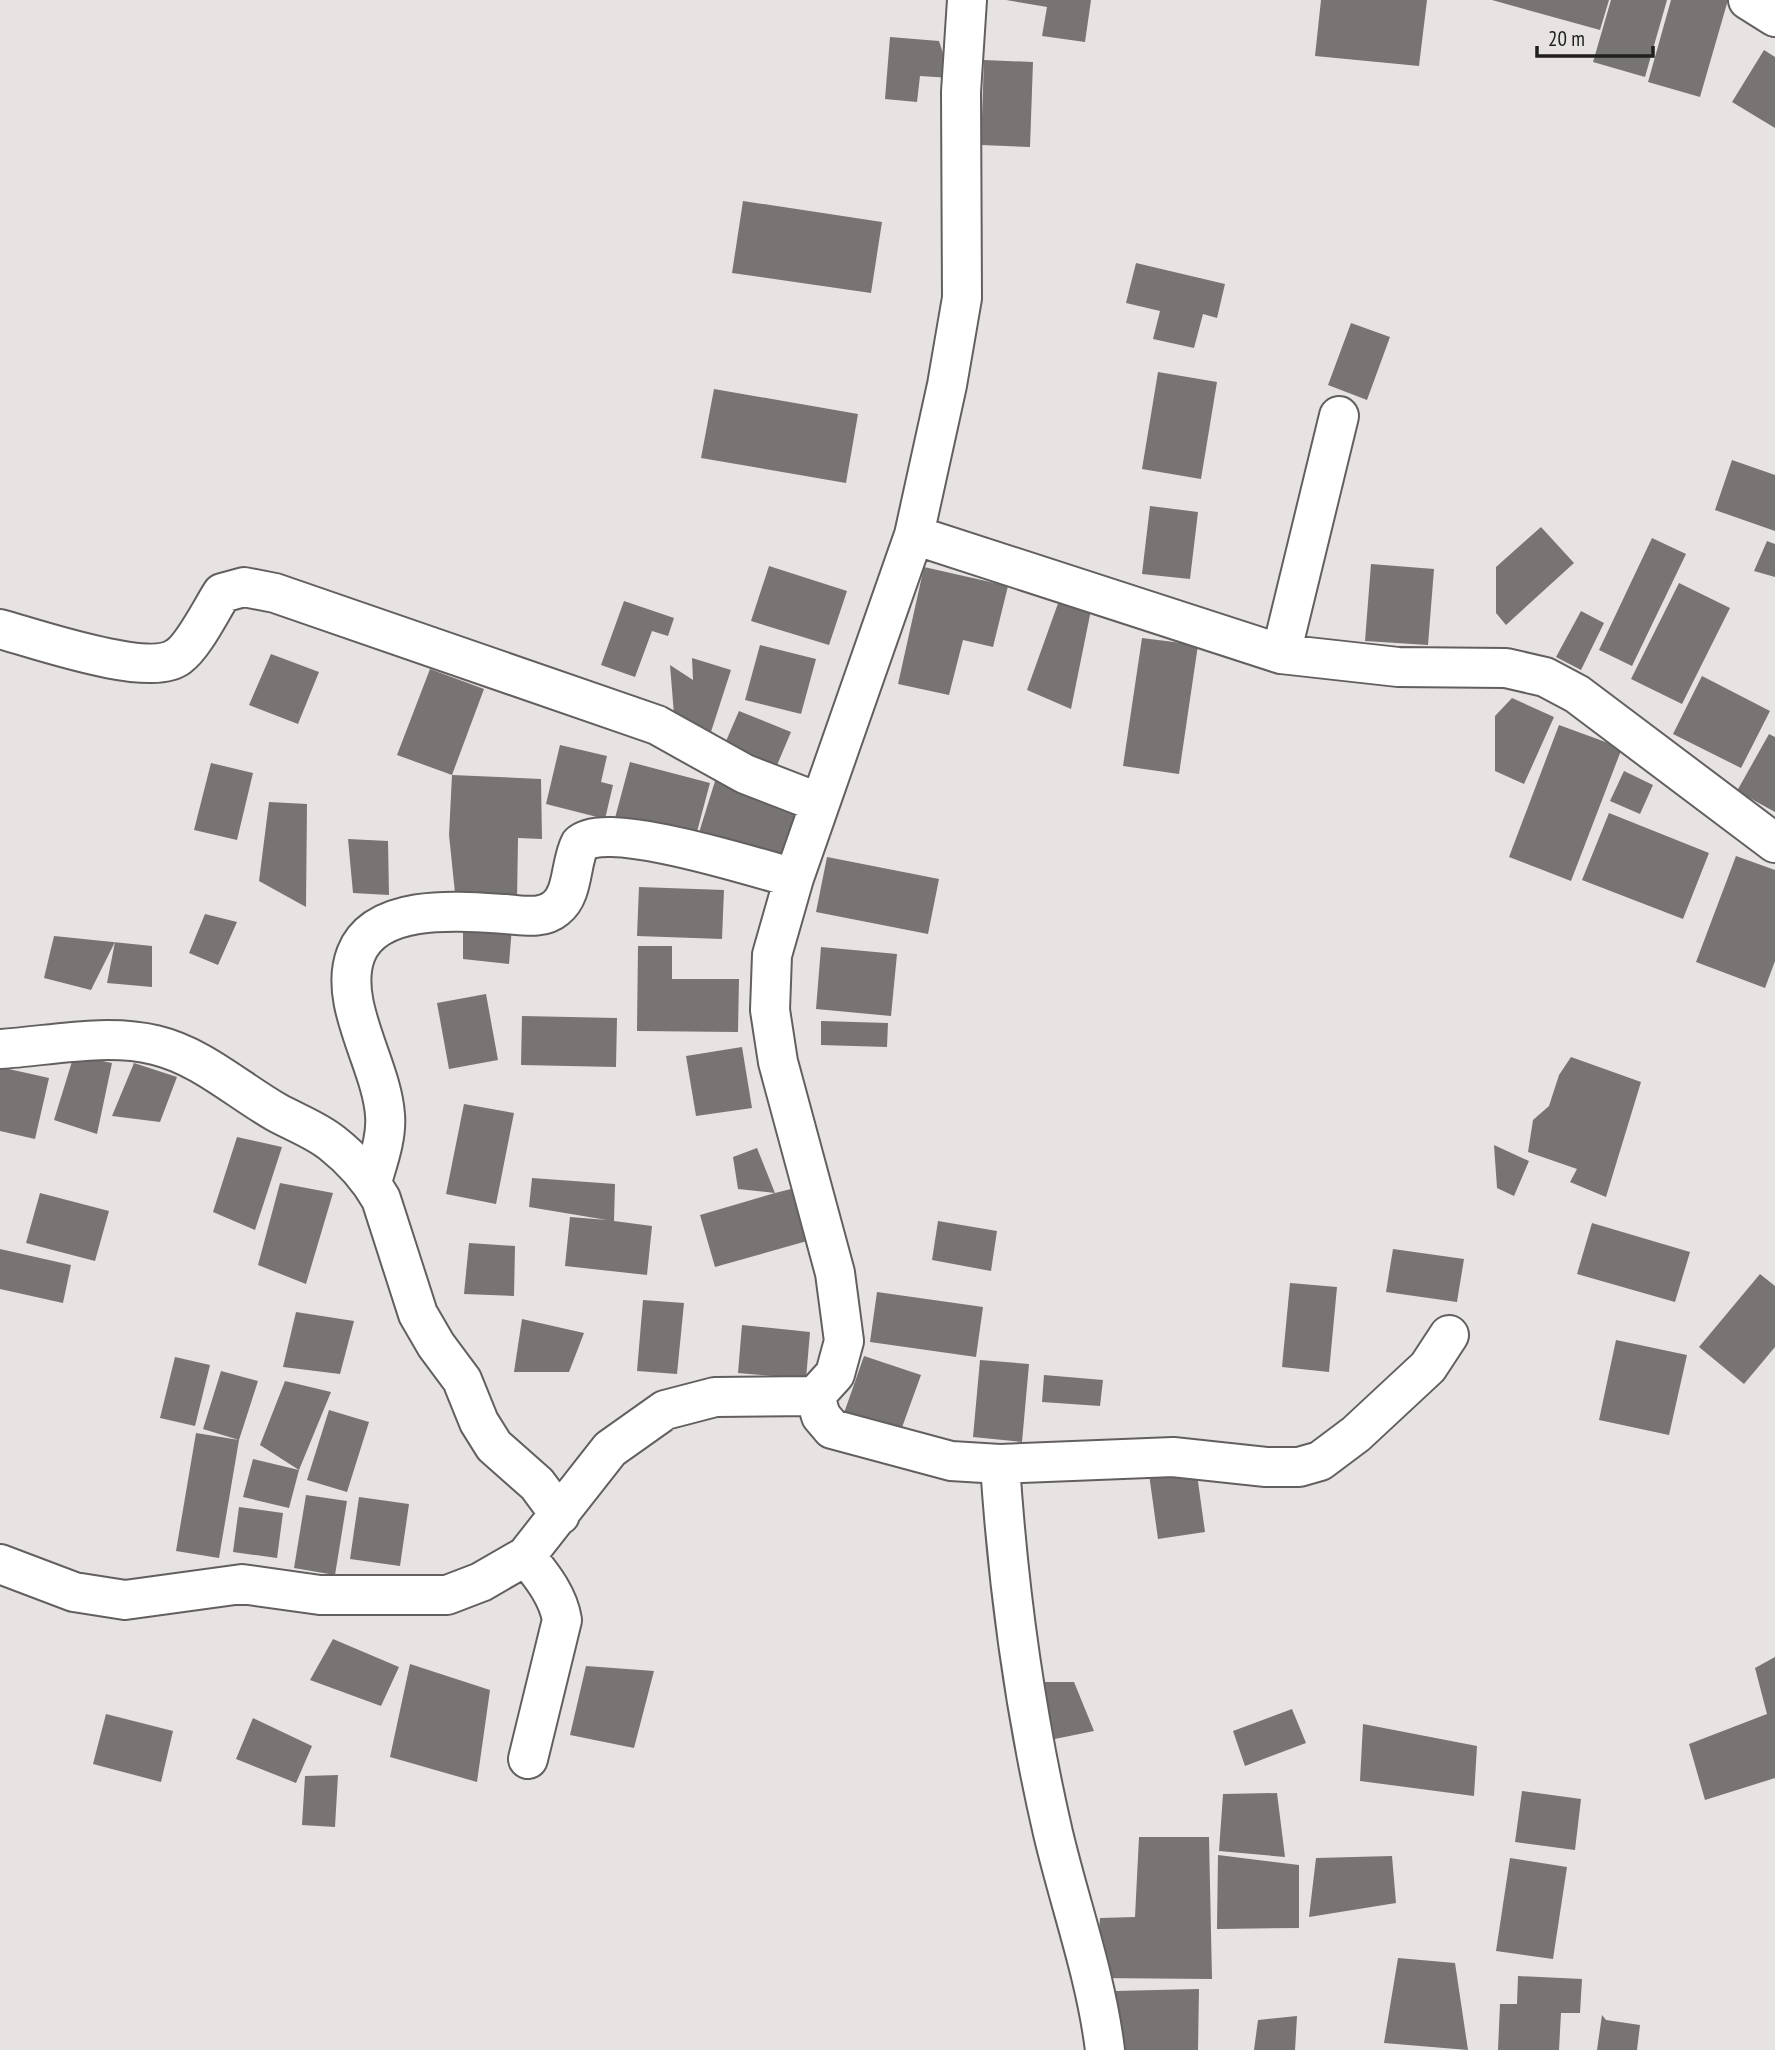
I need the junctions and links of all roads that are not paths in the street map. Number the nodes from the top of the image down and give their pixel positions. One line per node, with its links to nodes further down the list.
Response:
1 (967, 0): 5 (street)
2 (1748, 0): 3 (street)
3 (1775, 18)
4 (1339, 415): 7 (street)
5 (914, 535): 7 (street); 8 (street)
6 (0, 629): 8 (street)
7 (1281, 654): 9 (street)
8 (820, 803): 10 (street)
9 (1775, 843)
10 (794, 878): 12 (street); 14 (street)
11 (0, 1049): 12 (street)
12 (372, 1182): 16 (street)
13 (1449, 1335): 15 (street)
14 (815, 1396): 15 (street); 16 (street)
15 (1000, 1464): 20 (street)
16 (560, 1515): 17 (street)
17 (526, 1556): 18 (street); 19 (street)
18 (0, 1564)
19 (528, 1759)
20 (1105, 2050)

